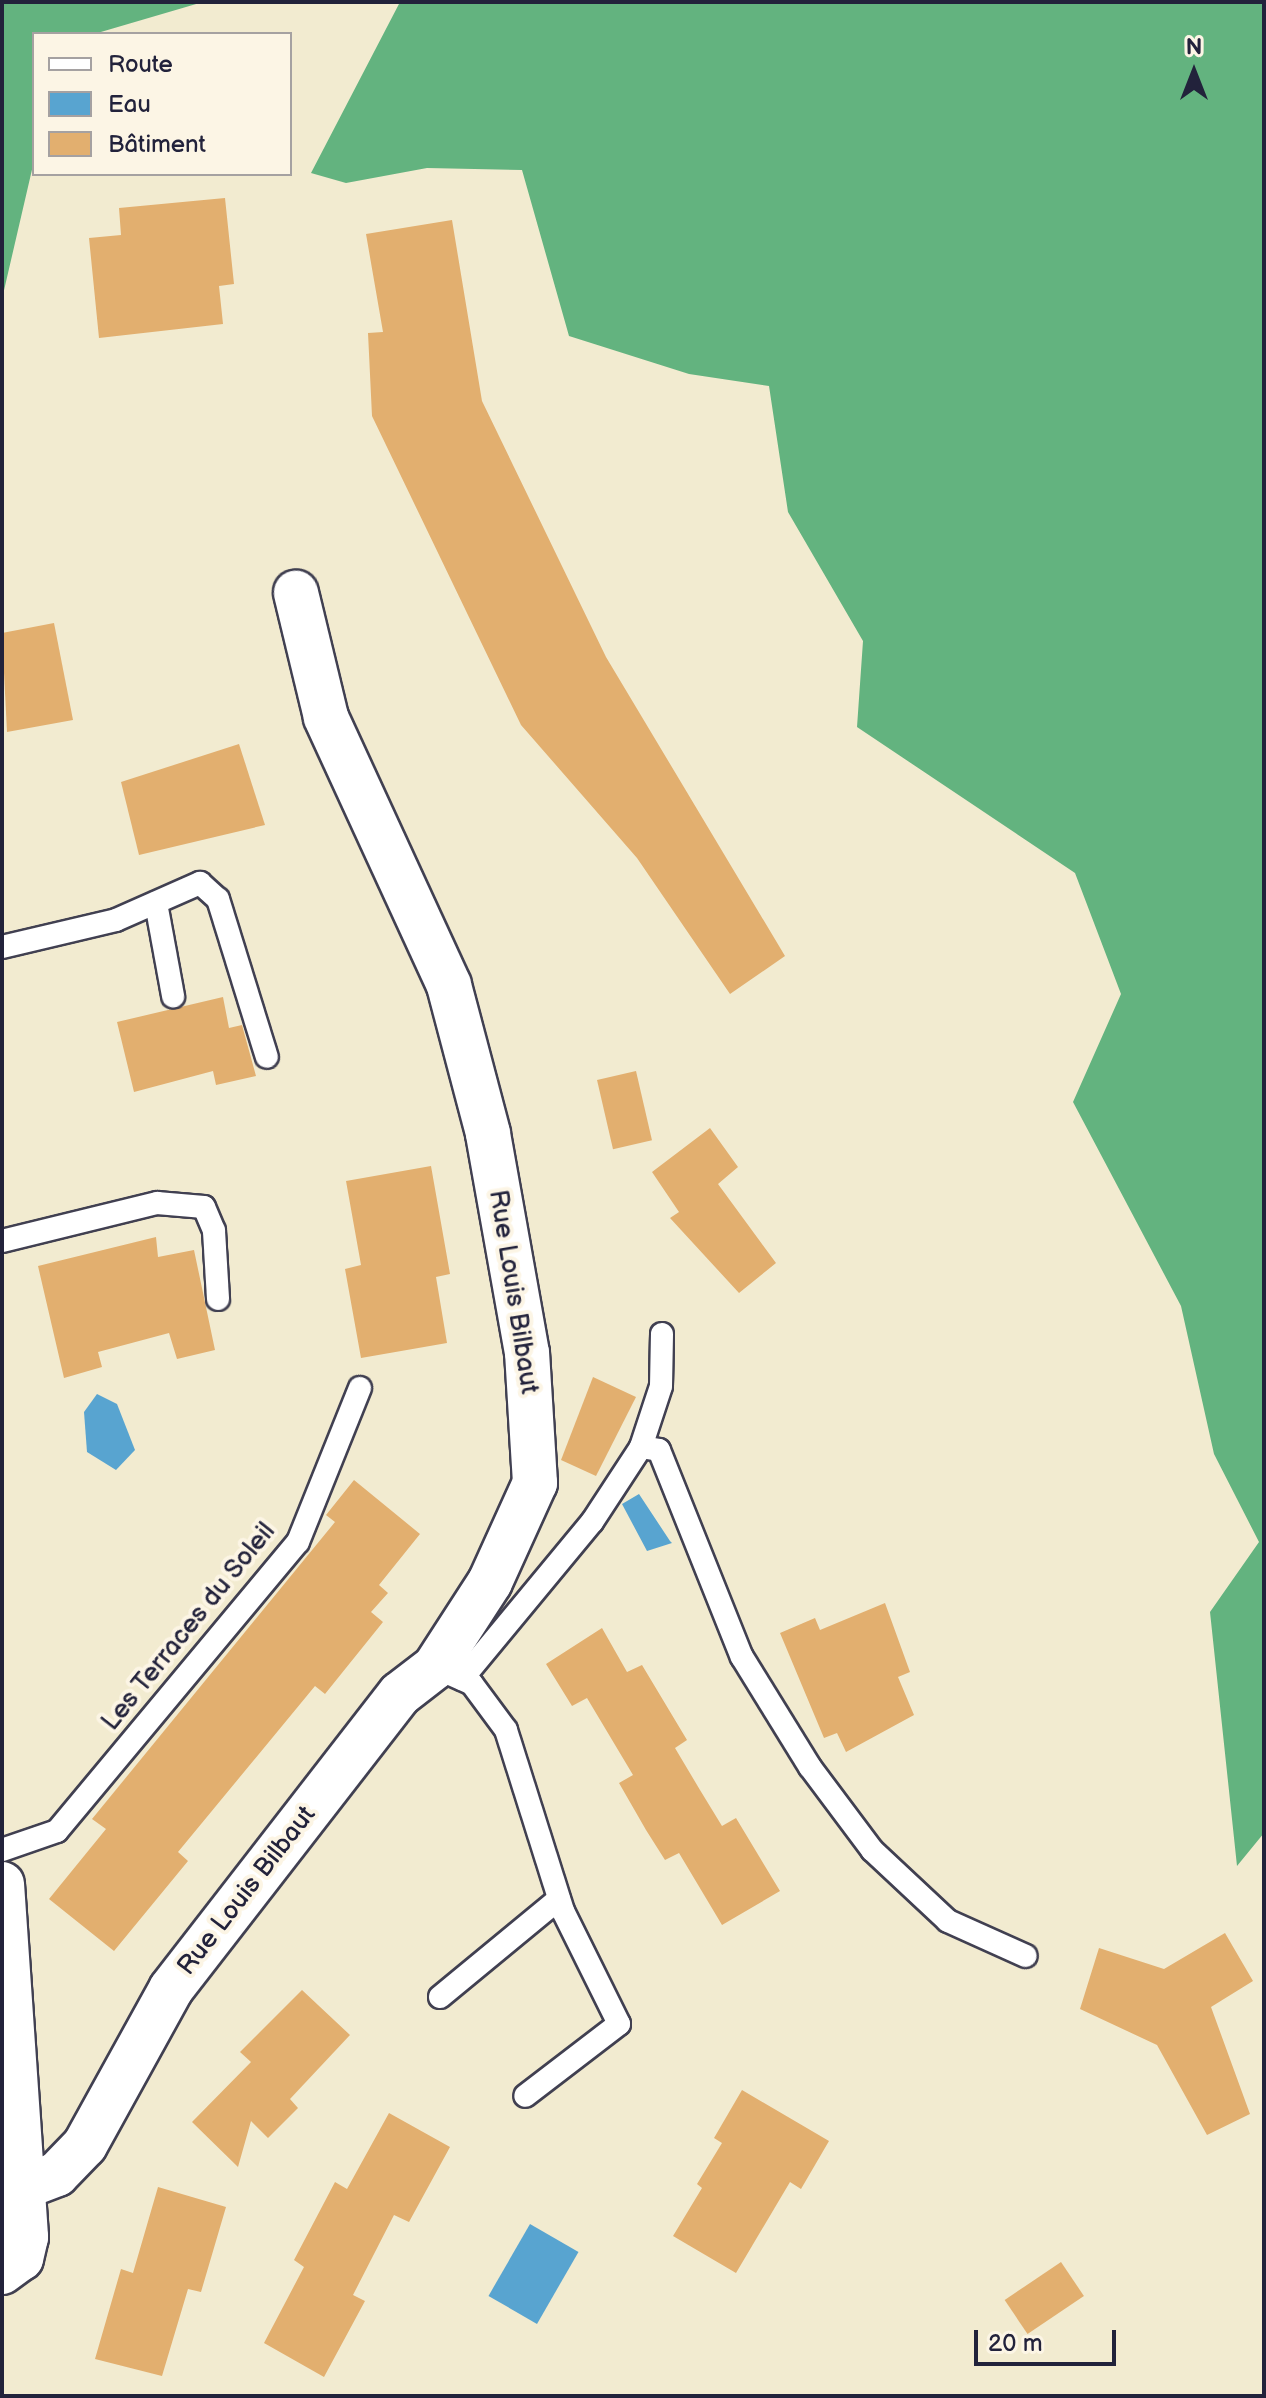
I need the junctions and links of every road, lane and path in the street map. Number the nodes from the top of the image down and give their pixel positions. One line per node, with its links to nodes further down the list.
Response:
1 (296, 593): 11 (street, Rue Louis Bilbaut)
2 (156, 903): 3 (lane); 4 (lane); 5 (lane)
3 (2, 947)
4 (173, 996)
5 (267, 1057)
6 (2, 1241): 7 (lane)
7 (218, 1299)
8 (662, 1334): 10 (lane)
9 (360, 1388): 12 (lane, Les Terraces du Soleil)
10 (641, 1447): 11 (lane); 15 (lane)
11 (448, 1673): 14 (lane); 18 (street, Rue Louis Bilbaut)
12 (2, 1850)
13 (2, 1884): 18 (street)
14 (559, 1899): 16 (lane); 17 (lane)
15 (1026, 1956)
16 (440, 1997)
17 (525, 2096)
18 (26, 2186): 19 (street)
19 (2, 2272)

